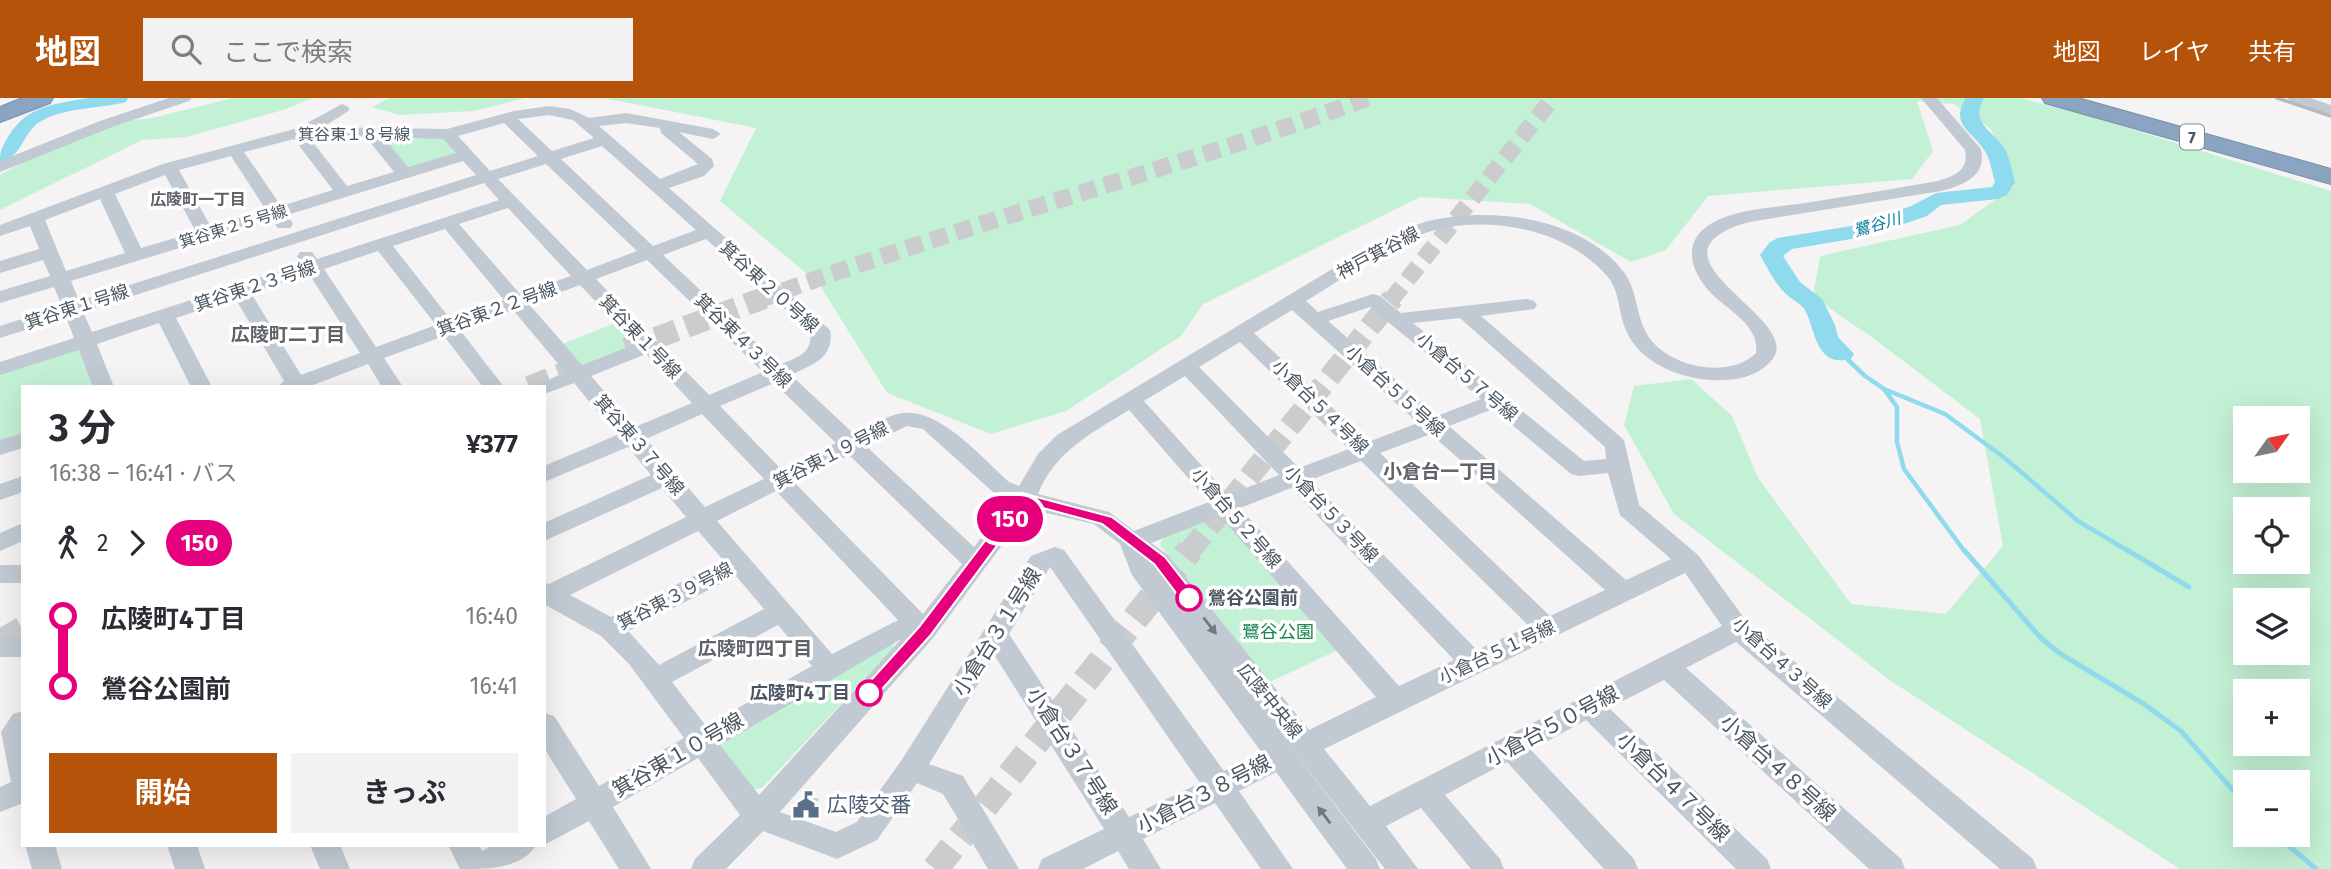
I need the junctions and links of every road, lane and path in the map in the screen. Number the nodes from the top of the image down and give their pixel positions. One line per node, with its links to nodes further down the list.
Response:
1 (42, 98): 10 (highway)
2 (153, 98): 11 (street)
3 (184, 98): 23 (street)
4 (1929, 98): 51 (street, 神戸箕谷線)
5 (2053, 98): 28 (highway, 7)
6 (2077, 98): 25 (highway, 7)
7 (2295, 98): 8 (street)
8 (2320, 102)
9 (342, 108): 15 (street)
10 (0, 115)
11 (96, 117)
12 (509, 118): 13 (street, 箕谷東２０号線); 17 (street, 箕谷東２０号線); 22 (street, 箕谷東４３号線)
13 (585, 123): 14 (street); 19 (street, 箕谷東２０号線)
14 (669, 125): 18 (street); 30 (street)
15 (298, 128): 16 (street, 箕谷東１８号線); 20 (street, 箕谷東１８号線); 29 (street, 箕谷東１８号線); 32 (street)
16 (370, 132): 17 (street, 箕谷東１８号線); 26 (street)
17 (447, 134): 21 (street)
18 (713, 134)
19 (605, 140): 22 (street); 30 (street, 箕谷東２０号線)
20 (234, 149): 24 (street, 箕谷東１８号線); 34 (street)
21 (466, 155): 26 (street, 箕谷東２５号線); 27 (street)
22 (550, 157): 27 (street); 43 (street, 箕谷東４３号線)
23 (0, 167)
24 (169, 168): 29 (street, 箕谷東１８号線); 39 (street)
25 (2331, 171)
26 (405, 174): 32 (street, 箕谷東２５号線)
27 (487, 177): 33 (street, 箕谷東１号線); 40 (street, 箕谷東１号線)
28 (2331, 177)
29 (126, 183): 31 (street, 箕谷東１８号線)
30 (657, 186): 38 (street, 箕谷東２０号線)
31 (105, 191): 35 (street, 箕谷東１８号線); 44 (street)
32 (344, 192): 34 (street, 箕谷東２５号線)
33 (510, 202): 36 (street, 箕谷東２３号線); 47 (street, 箕谷東１号線)
34 (277, 213): 39 (street, 箕谷東２５号線); 40 (street)
35 (35, 216): 37 (street, 箕谷東１８号線); 42 (street)
36 (448, 222): 41 (street, 箕谷東２３号線); 52 (street, 箕谷東３７号線)
37 (0, 231)
38 (707, 232): 43 (street, 箕谷東２２号線); 68 (street, 箕谷東２０号線)
39 (206, 234): 44 (street, 箕谷東２５号線)
40 (294, 238): 46 (street); 54 (street, 箕谷東１号線)
41 (382, 244): 46 (street, 箕谷東２３号線); 59 (street)
42 (50, 252): 45 (street); 48 (street)
43 (650, 253): 47 (street, 箕谷東２２号線); 68 (street, 箕谷東４３号線)
44 (136, 256): 48 (street, 箕谷東２５号線)
45 (0, 267)
46 (313, 267): 49 (street, 箕谷東２３号線); 64 (street)
47 (583, 278): 52 (street, 箕谷東２２号線); 63 (street, 箕谷東１号線)
48 (61, 279): 50 (street, 箕谷東２５号線); 54 (street)
49 (240, 291): 56 (street, 箕谷東２３号線); 71 (street)
50 (0, 297)
51 (1294, 301): 57 (street, 小倉台５５号線); 61 (street, 神戸箕谷線)
52 (517, 302): 59 (street, 箕谷東２２号線); 67 (street, 箕谷東３７号線)
53 (1527, 304): 55 (street)
54 (73, 308): 60 (street, 箕谷東１号線); 62 (street)
55 (1466, 313): 58 (street); 85 (street, 小倉台４３号線)
56 (165, 315): 62 (street, 箕谷東２３号線); 70 (street)
57 (1315, 319): 58 (street, 小倉台５７号線); 79 (street, 小倉台５５号線)
58 (1398, 319): 77 (street, 小倉台５７号線)
59 (447, 328): 64 (street, 箕谷東２２号線); 74 (street)
60 (0, 332)
61 (1243, 333): 65 (street, 神戸箕谷線); 84 (street, 小倉台５４号線)
62 (86, 341): 66 (street, 箕谷東２３号線); 69 (street)
63 (649, 346): 67 (street); 78 (street, 箕谷東１号線)
64 (372, 355): 72 (street, 箕谷東２２号線); 73 (street)
65 (1188, 367): 76 (street, 神戸箕谷線); 88 (street, 小倉台５３号線)
66 (0, 369)
67 (579, 374): 75 (street); 80 (street, 箕谷東３７号線)
68 (777, 374): 78 (street, 箕谷東２０号線); 82 (street, 箕谷東４３号線)
69 (103, 385)
70 (201, 385)
71 (293, 385)
72 (297, 385)
73 (392, 385)
74 (492, 385)
75 (546, 387)
76 (1132, 400): 92 (street, 神戸箕谷線); 93 (street, 小倉台５２号線)
77 (1495, 401): 79 (street); 85 (street, 小倉台５７号線)
78 (706, 405): 80 (street, 箕谷東２０号線); 89 (street, 箕谷東１号線)
79 (1433, 425): 84 (street); 104 (street, 小倉台５５号線)
80 (632, 437): 86 (street, 箕谷東２０号線); 87 (street, 箕谷東３７号線)
81 (21, 441): 83 (street)
82 (852, 445): 89 (street, 箕谷東１９号線); 92 (street, 箕谷東１９号線); 100 (street, 箕谷東４３号線)
83 (0, 448)
84 (1367, 451): 88 (street); 107 (street, 小倉台５４号線)
85 (1617, 465): 99 (street, 小倉台４３号線)
86 (548, 466)
87 (666, 477): 94 (street, 箕谷東３７号線); 96 (street)
88 (1296, 478): 93 (street); 114 (street, 小倉台５３号線)
89 (780, 481): 94 (street, 箕谷東１９号線); 110 (street, 箕谷東１号線)
90 (21, 485): 91 (street)
91 (0, 492)
92 (1025, 498): 97 (street, 広陵中央線); 100 (street)
93 (1224, 505): 97 (street); 118 (street, 小倉台５２号線)
94 (702, 519): 101 (street, 箕谷東３７号線); 105 (street, 箕谷東１９号線)
95 (21, 532): 98 (street)
96 (546, 532)
97 (1131, 541): 124 (street, 広陵中央線)
98 (0, 543)
99 (1689, 561): 104 (street, 小倉台５１号線); 109 (street, 小倉台４３号線)
100 (976, 563): 110 (street)
101 (740, 564): 106 (street, 箕谷東３７号線); 108 (street, 箕谷東３９号線)
102 (0, 574): 103 (street)
103 (21, 574)
104 (1623, 592): 107 (street, 小倉台５１号線)
105 (548, 593): 108 (street)
106 (781, 612): 116 (street, 箕谷東３７号線); 117 (street)
107 (1547, 628): 114 (street, 小倉台５１号線)
108 (610, 629): 117 (street)
109 (1738, 629): 115 (street, 小倉台５０号線); 155 (street, 小倉台４３号線)
110 (924, 632): 116 (street, 箕谷東１０号線); 132 (street)
111 (995, 634): 126 (street, 小倉台３１号線); 127 (street, 小倉台３１号線); 135 (street, 小倉台３７号線)
112 (0, 647): 113 (street)
113 (21, 647)
114 (1474, 663): 118 (street, 小倉台５１号線)
115 (1667, 666): 119 (street, 小倉台５０号線); 154 (street, 小倉台４８号線)
116 (829, 668): 122 (street, 箕谷東１０号線)
117 (654, 680): 122 (street)
118 (1395, 700): 124 (street, 小倉台５１号線)
119 (1589, 706): 123 (street, 小倉台５０号線); 153 (street, 小倉台４７号線)
120 (546, 727): 131 (street)
121 (15, 730): 125 (street)
122 (699, 742): 131 (street, 箕谷東１０号線); 132 (street)
123 (1511, 747): 129 (street, 小倉台５０号線); 152 (street)
124 (1293, 751): 127 (street, 小倉台３８号線); 133 (street, 広陵中央線); 149 (street, 広陵中央線, one-way to 124)
125 (21, 766)
126 (911, 769): 132 (street, 小倉台３１号線); 145 (street)
127 (1221, 787): 135 (street, 小倉台３８号線); 148 (street, 小倉台３１号線)
128 (21, 791): 130 (street)
129 (1425, 792): 133 (street, 小倉台５０号線); 151 (street)
130 (0, 800)
131 (595, 804): 134 (street, 箕谷東１０号線); 143 (street)
132 (758, 816): 144 (street)
133 (1366, 822): 150 (street, 広陵中央線)
134 (546, 831)
135 (1125, 834): 146 (street, 小倉台３８号線); 147 (street, 小倉台３７号線)
136 (41, 847): 140 (street)
137 (183, 847): 141 (street)
138 (464, 847): 142 (street)
139 (517, 847): 142 (street)
140 (47, 869)
141 (190, 869)
142 (477, 869)
143 (636, 869)
144 (706, 869)
145 (1004, 869)
146 (1053, 869)
147 (1146, 869)
148 (1278, 869)
149 (1365, 869)
150 (1403, 869)
151 (1489, 869)
152 (1623, 869)
153 (1756, 869)
154 (1890, 869)
155 (2022, 869)

